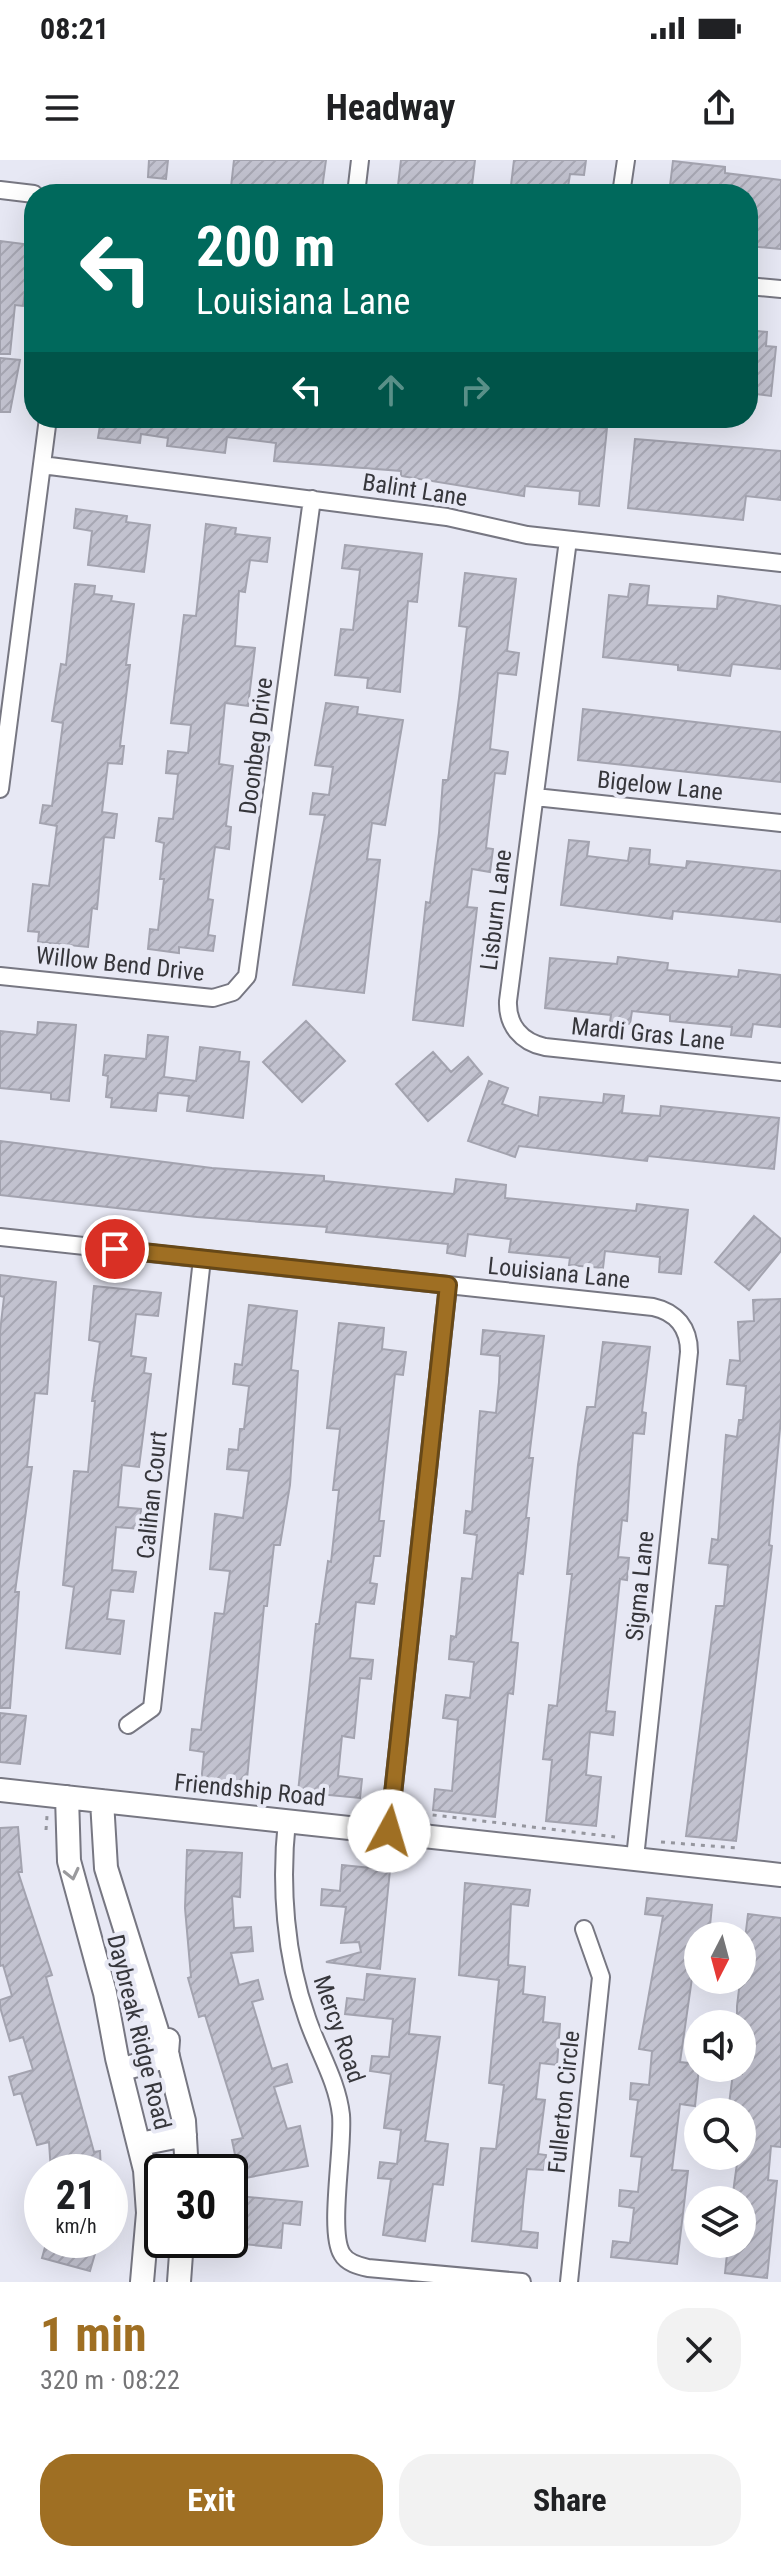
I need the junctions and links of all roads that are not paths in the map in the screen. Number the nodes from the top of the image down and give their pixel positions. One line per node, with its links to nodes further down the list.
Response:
1 (360, 160): 3 (street)
2 (626, 160): 4 (street)
3 (357, 184)
4 (622, 184)
5 (0, 190): 6 (street)
6 (24, 193)
7 (758, 287): 8 (street)
8 (781, 289)
9 (47, 428): 10 (street)
10 (42, 465): 11 (street, Balint Lane); 14 (street)
11 (312, 499): 12 (street, Balint Lane); 18 (street, Doonbeg Drive)
12 (568, 540): 13 (street, Balint Lane); 15 (street, Lisburn Lane)
13 (781, 563)
14 (0, 789)
15 (535, 797): 16 (street, Bigelow Lane); 19 (street, Lisburn Lane)
16 (781, 823)
17 (0, 976): 18 (street, Willow Bend Drive)
18 (233, 992)
19 (515, 1029): 20 (street, Mardi Gras Lane)
20 (781, 1072)
21 (0, 1237): 22 (street, Louisiana Lane)
22 (202, 1259): 23 (street, Louisiana Lane); 25 (street, Calihan Court)
23 (448, 1285): 24 (street, Louisiana Lane); 30 (street)
24 (680, 1322): 31 (street, Sigma Lane)
25 (128, 1725)
26 (0, 1790): 27 (street, Friendship Road)
27 (67, 1797): 28 (street, Friendship Road); 35 (street, Daybreak Ridge Road, one-way to 35)
28 (102, 1801): 29 (street, Friendship Road); 34 (street, Daybreak Ridge Road)
29 (287, 1820): 30 (street, Friendship Road); 42 (street, Mercy Road)
30 (389, 1831): 31 (street, Friendship Road)
31 (635, 1858): 32 (street, Friendship Road)
32 (781, 1875)
33 (584, 1929): 43 (street, Fullerton Circle)
34 (168, 2055): 35 (street); 36 (street, Daybreak Ridge Road)
35 (120, 2070): 37 (street, Daybreak Ridge Road)
36 (185, 2135): 37 (street); 38 (street, Daybreak Ridge Road)
37 (140, 2144): 40 (street, Daybreak Ridge Road)
38 (186, 2154)
39 (181, 2258): 41 (street)
40 (142, 2282)
41 (179, 2282)
42 (522, 2282)
43 (569, 2282)

